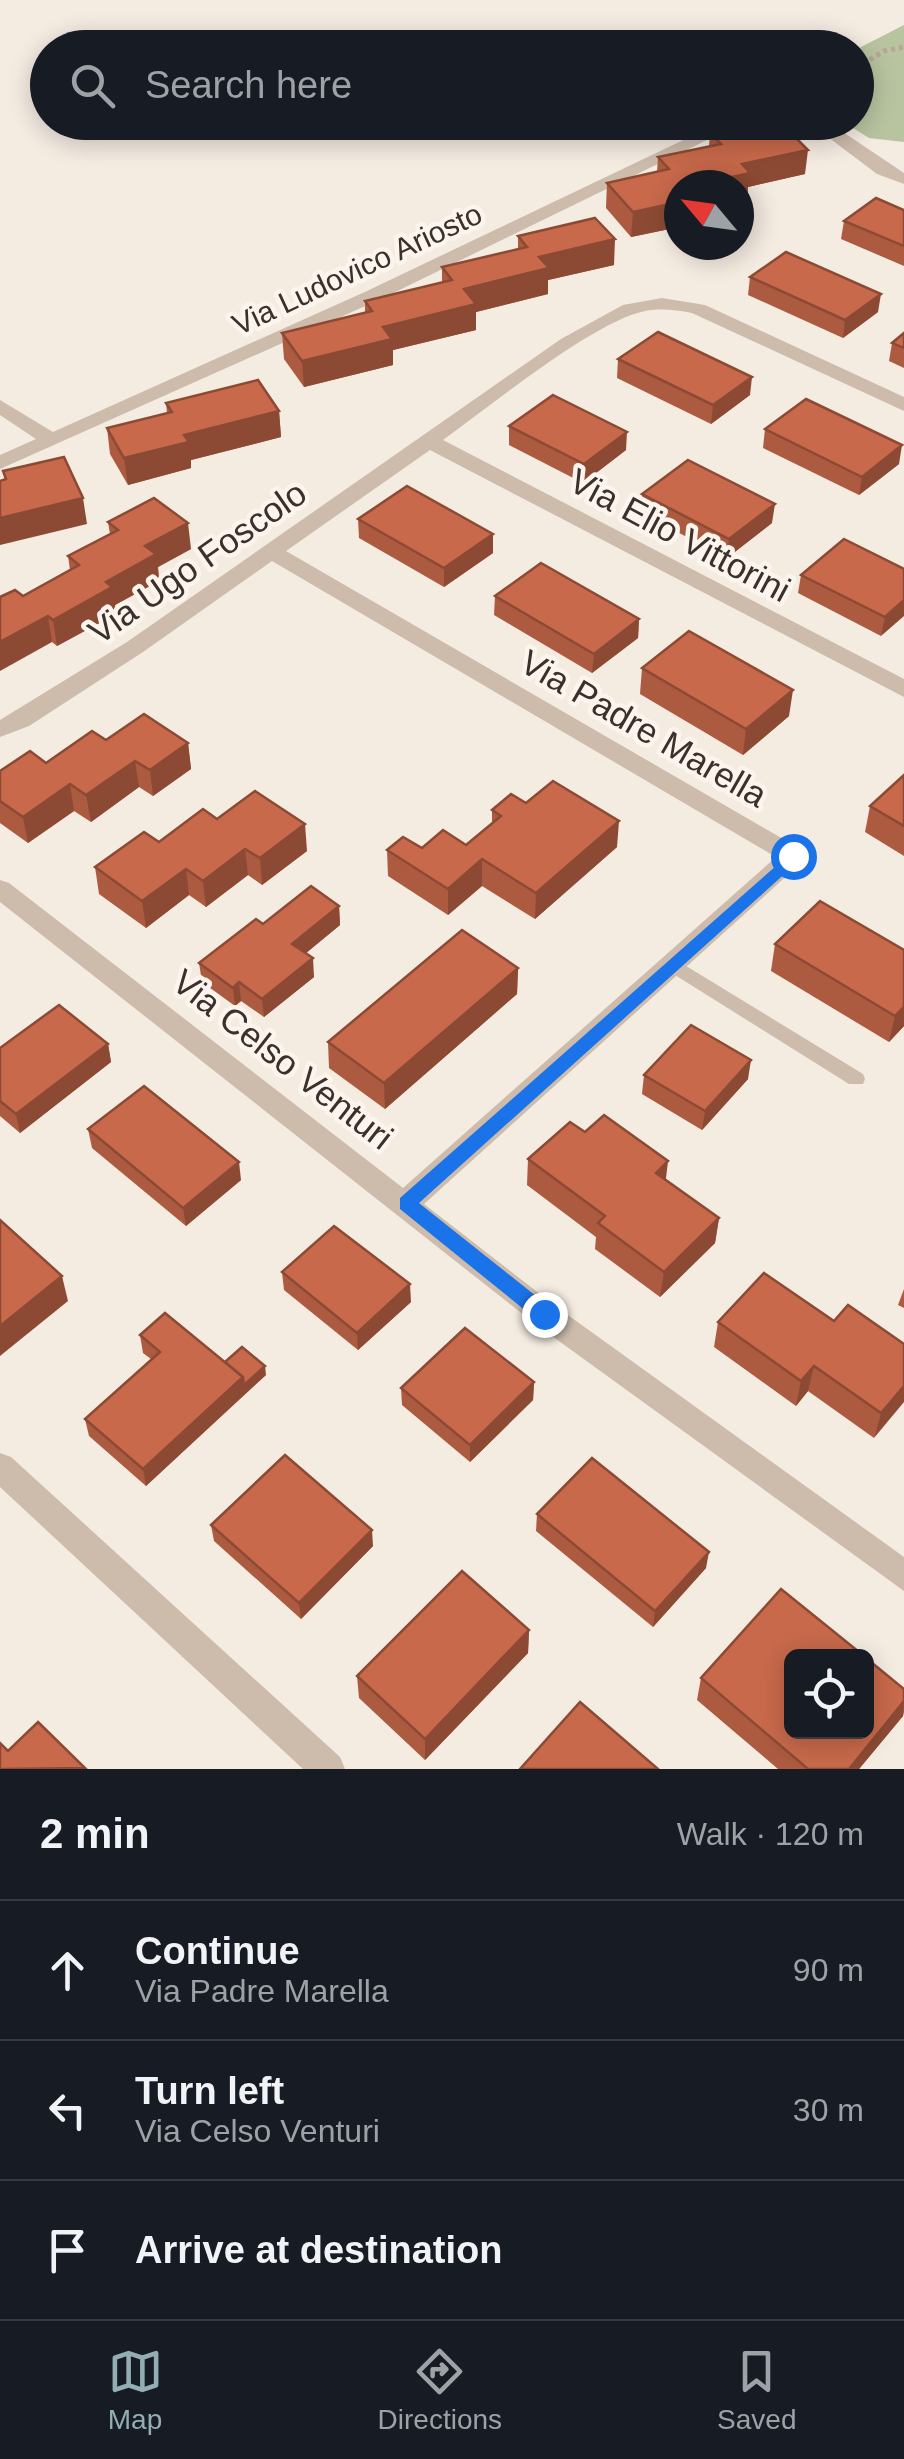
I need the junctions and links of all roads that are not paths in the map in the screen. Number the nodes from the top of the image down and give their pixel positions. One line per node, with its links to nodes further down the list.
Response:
1 (698, 140): 9 (street, Via Ludovico Ariosto)
2 (841, 140): 4 (street)
3 (904, 160): 4 (street)
4 (882, 170): 5 (street)
5 (904, 179)
6 (904, 405): 8 (street, Via Ugo Foscolo)
7 (0, 406): 9 (street)
8 (427, 440): 11 (street, Via Ugo Foscolo); 12 (street, Via Elio Vittorini)
9 (53, 442): 10 (street, Via Ludovico Ariosto)
10 (0, 463)
11 (270, 550): 13 (street, Via Ugo Foscolo); 15 (street, Via Padre Marella)
12 (904, 688)
13 (0, 729)
14 (0, 889): 17 (street, Via Celso Venturi)
15 (673, 965): 16 (lane); 17 (street, Via Padre Marella)
16 (856, 1079)
17 (406, 1203): 19 (street, Via Celso Venturi)
18 (0, 1466): 20 (street)
19 (904, 1576)
20 (328, 1769)

